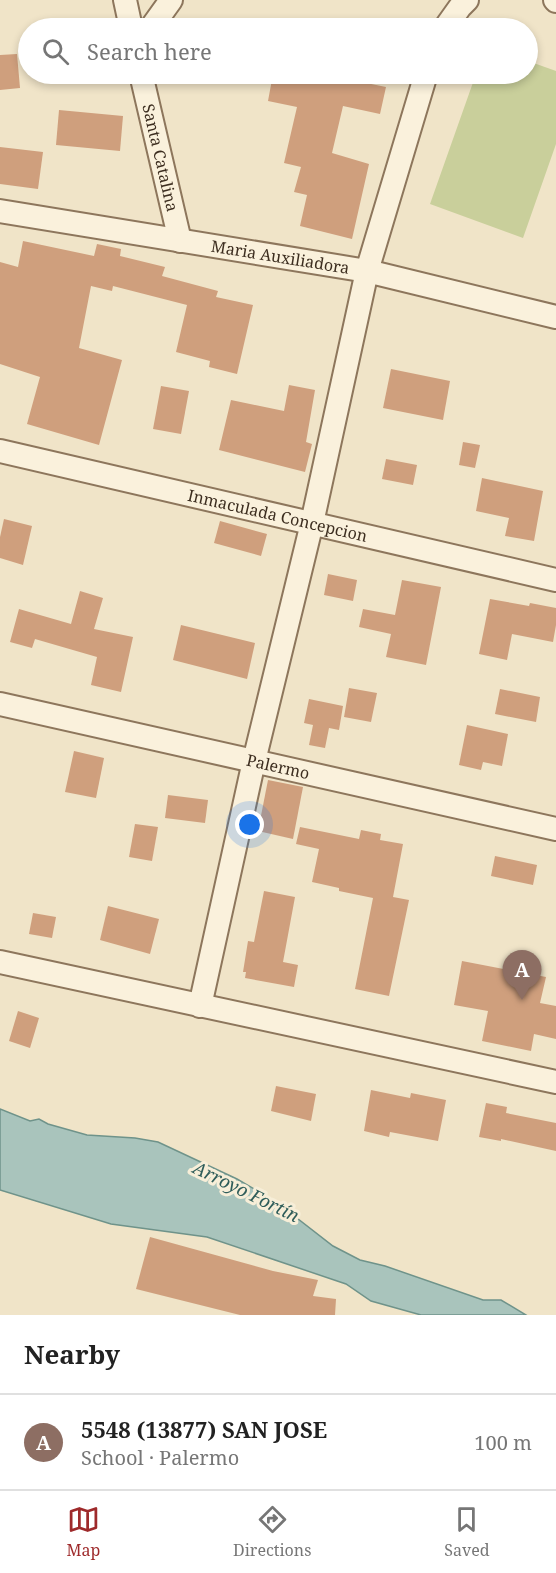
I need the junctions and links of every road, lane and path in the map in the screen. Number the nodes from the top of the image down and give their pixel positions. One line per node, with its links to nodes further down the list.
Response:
1 (125, 0): 4 (street)
2 (171, 0): 5 (street)
3 (467, 0): 6 (street)
4 (129, 18)
5 (158, 18)
6 (453, 18)
7 (143, 84): 10 (street, Santa Catalina)
8 (423, 84): 11 (street)
9 (0, 211): 10 (street, Maria Auxiliadora)
10 (180, 241): 11 (street, Maria Auxiliadora)
11 (368, 271): 12 (street, Maria Auxiliadora); 14 (street)
12 (556, 317)
13 (0, 451): 14 (street, Inmaculada Concepcion)
14 (312, 523): 15 (street, Inmaculada Concepcion); 17 (street)
15 (556, 580)
16 (0, 704): 17 (street, Palermo)
17 (254, 761): 18 (street, Palermo); 20 (street)
18 (556, 829)
19 (0, 962): 20 (street)
20 (200, 1006): 21 (street)
21 (556, 1082)

